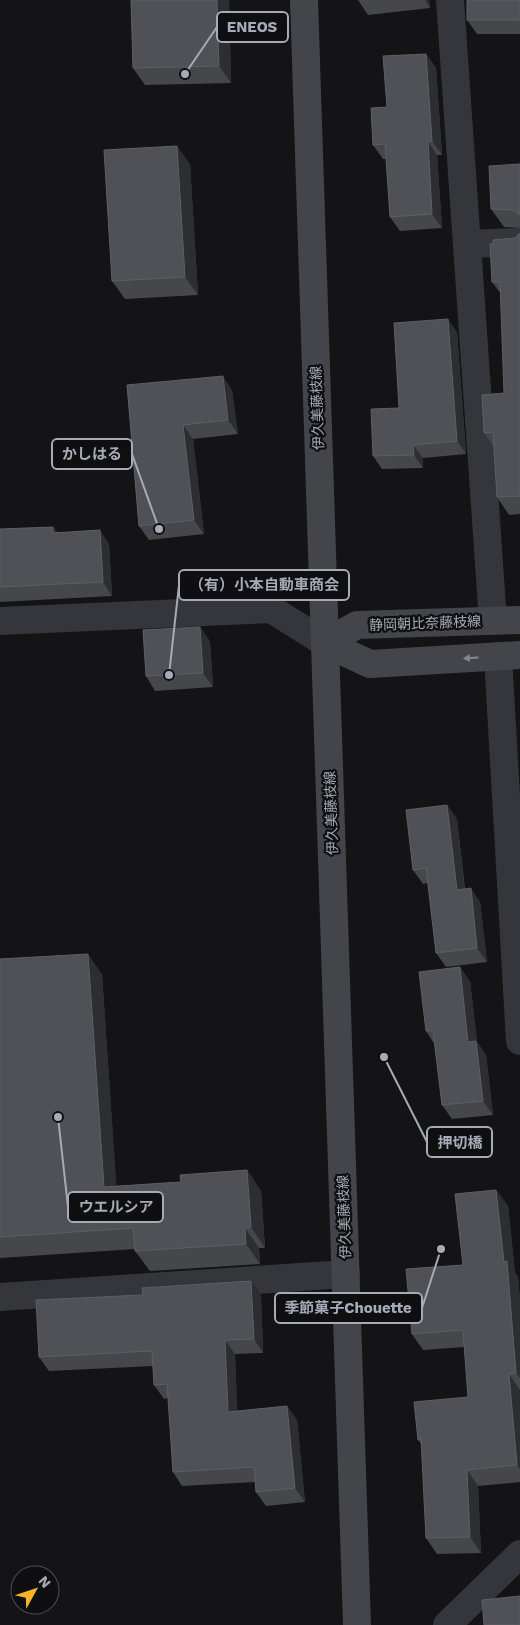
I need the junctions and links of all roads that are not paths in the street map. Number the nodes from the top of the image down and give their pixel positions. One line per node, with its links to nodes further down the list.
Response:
1 (304, 0): 8 (main road, 伊久美藤枝線)
2 (450, 0): 4 (street)
3 (520, 242): 4 (street)
4 (467, 244): 7 (street)
5 (520, 620): 7 (main road, 静岡朝比奈藤枝線)
6 (0, 621): 8 (street)
7 (493, 621): 8 (main road, 静岡朝比奈藤枝線)
8 (325, 643): 9 (main road, one-way to 8); 11 (main road, 伊久美藤枝線)
9 (509, 656): 10 (street)
10 (520, 1041)
11 (346, 1274): 12 (street); 14 (main road, 伊久美藤枝線)
12 (0, 1297)
13 (520, 1554): 15 (street)
14 (357, 1625)
15 (448, 1625)

